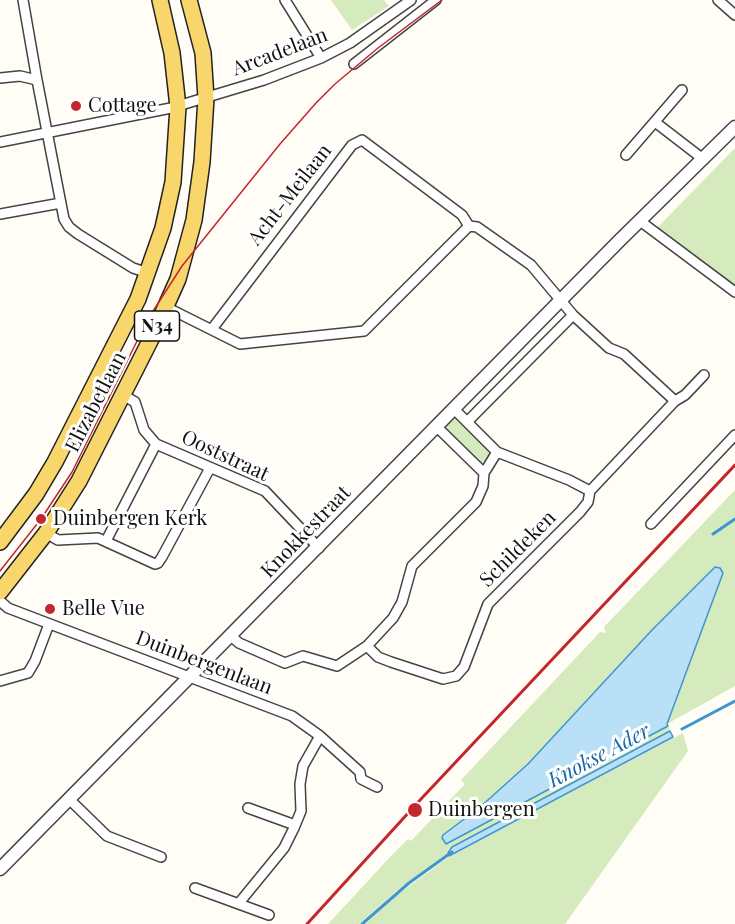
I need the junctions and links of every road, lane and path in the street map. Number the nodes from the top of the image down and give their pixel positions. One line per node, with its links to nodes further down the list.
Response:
1 (23, 0): 14 (street)
2 (160, 0): 17 (main road, Elizabetlaan / N34)
3 (189, 0): 16 (main road, Elizabetlaan / N34)
4 (285, 0): 11 (street)
5 (411, 0): 9 (street, Arcadelaan)
6 (436, 0): 10 (street, Arcadelaan)
7 (717, 0): 8 (street)
8 (735, 15)
9 (366, 33): 10 (street); 11 (street, Arcadelaan)
10 (377, 46): 12 (street, Arcadelaan)
11 (321, 58): 16 (street, Arcadelaan)
12 (354, 64)
13 (0, 78): 14 (street)
14 (37, 80): 20 (street)
15 (682, 90): 18 (street)
16 (206, 98): 17 (street, Arcadelaan); 31 (main road, Elizabetlaan / N34)
17 (178, 106): 20 (street, Arcadelaan); 28 (main road, Elizabetlaan / N34)
18 (655, 122): 22 (street); 23 (street)
19 (735, 127): 23 (street, Knokkestraat)
20 (47, 132): 21 (street, Arcadelaan); 24 (street)
21 (0, 142)
22 (626, 155)
23 (703, 159): 26 (street, Knokkestraat)
24 (61, 203): 25 (street); 28 (street)
25 (0, 214)
26 (640, 221): 29 (street); 30 (street, Knokkestraat)
27 (469, 226): 30 (street, Acht-Meilaan); 33 (street); 33 (street, Acht-Meilaan)
28 (148, 273): 49 (main road, Elizabetlaan / N34)
29 (735, 292)
30 (560, 301): 32 (street); 37 (street, Knokkestraat)
31 (166, 307): 33 (street); 35 (main road, Elizabetlaan / N34)
32 (573, 315): 36 (street); 38 (street)
33 (212, 329)
34 (704, 375): 36 (street, Schildeken)
35 (123, 395): 41 (street, Ooststraat); 47 (main road, Elizabetlaan / N34)
36 (675, 401): 45 (street, Schildeken)
37 (454, 409): 38 (street); 39 (street, Knokkestraat)
38 (466, 422): 42 (street)
39 (436, 427): 44 (street); 50 (street, Knokkestraat)
40 (735, 435): 46 (street)
41 (156, 444): 43 (street, Ooststraat); 48 (street)
42 (497, 452): 44 (street); 45 (street)
43 (210, 468): 48 (street); 50 (street, Ooststraat)
44 (484, 473): 55 (street)
45 (590, 491): 55 (street, Schildeken)
46 (651, 524)
47 (46, 533): 48 (street); 51 (main road, Elizabetlaan / N34)
48 (106, 541)
49 (0, 542)
50 (319, 548): 54 (street, Knokkestraat)
51 (0, 592)
52 (0, 601): 53 (street, Duinbergenlaan)
53 (49, 624): 56 (street, Duinbergenlaan); 57 (street)
54 (231, 636): 55 (street); 56 (street, Knokkestraat)
55 (367, 646)
56 (191, 677): 58 (street, Duinbergenlaan); 60 (street, Knokkestraat)
57 (0, 681)
58 (320, 736): 59 (street, Duinbergenlaan); 62 (street)
59 (377, 787)
60 (69, 799): 63 (street); 64 (street, Knokkestraat)
61 (248, 808): 62 (street)
62 (295, 825): 66 (street)
63 (161, 857)
64 (0, 869)
65 (195, 888): 66 (street)
66 (239, 903): 67 (street)
67 (269, 915)

